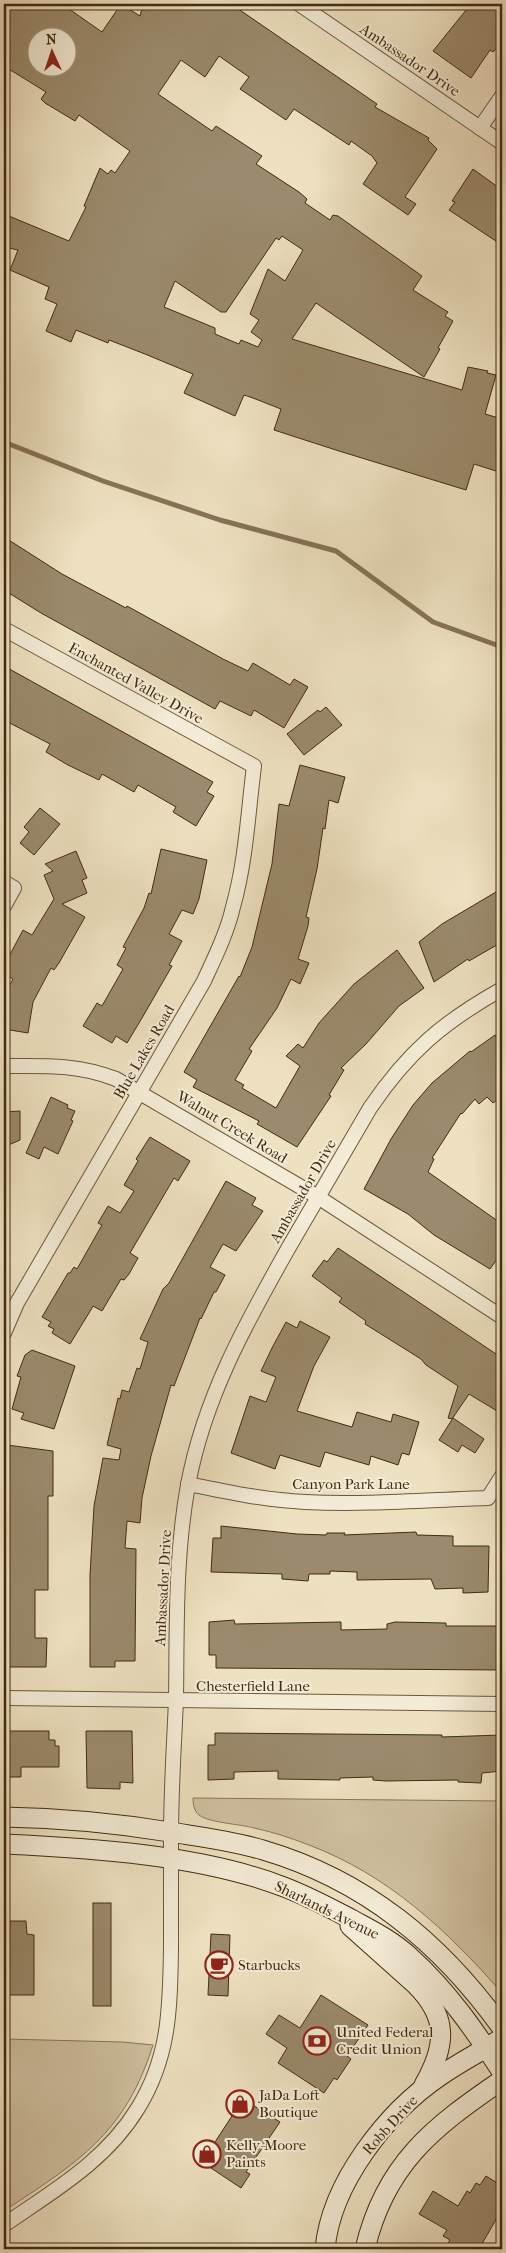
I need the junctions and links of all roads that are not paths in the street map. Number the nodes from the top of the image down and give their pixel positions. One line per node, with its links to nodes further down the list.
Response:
1 (299, 4): 3 (street, Ambassador Drive)
2 (502, 96): 3 (street)
3 (480, 128): 4 (street, Ambassador Drive)
4 (502, 143)
5 (4, 629): 6 (street, Enchanted Valley Drive)
6 (254, 766): 11 (street, Blue Lakes Road)
7 (4, 882): 8 (street)
8 (4, 906)
9 (502, 989): 12 (street, Ambassador Drive)
10 (4, 1066): 11 (street, Walnut Creek Road)
11 (140, 1091): 12 (street, Walnut Creek Road); 13 (street, Blue Lakes Road)
12 (318, 1197): 14 (street, Walnut Creek Road); 17 (street, Ambassador Drive)
13 (7, 1317): 15 (street, Blue Lakes Road)
14 (502, 1317)
15 (4, 1333)
16 (502, 1476): 17 (street, Canyon Park Lane)
17 (188, 1484): 19 (street, Ambassador Drive)
18 (4, 1698): 19 (street, Chesterfield Lane)
19 (176, 1701): 20 (street, Chesterfield Lane); 22 (street, Ambassador Drive)
20 (502, 1704)
21 (4, 1817): 22 (main road, Sharlands Avenue)
22 (171, 1832): 24 (street, Ambassador Drive); 26 (main road, Sharlands Avenue)
23 (4, 1844): 24 (main road, Sharlands Avenue)
24 (171, 1860): 25 (main road, Sharlands Avenue); 32 (street, Ambassador Drive)
25 (331, 1908): 28 (main road, Sharlands Avenue); 31 (main road)
26 (502, 2028)
27 (502, 2038): 28 (main road, Robb Drive)
28 (486, 2048): 29 (main road, Sharlands Avenue); 31 (main road, Robb Drive)
29 (502, 2072)
30 (502, 2080): 34 (main road)
31 (421, 2090): 33 (main road, Robb Drive)
32 (4, 2225)
33 (325, 2249)
34 (365, 2249)

